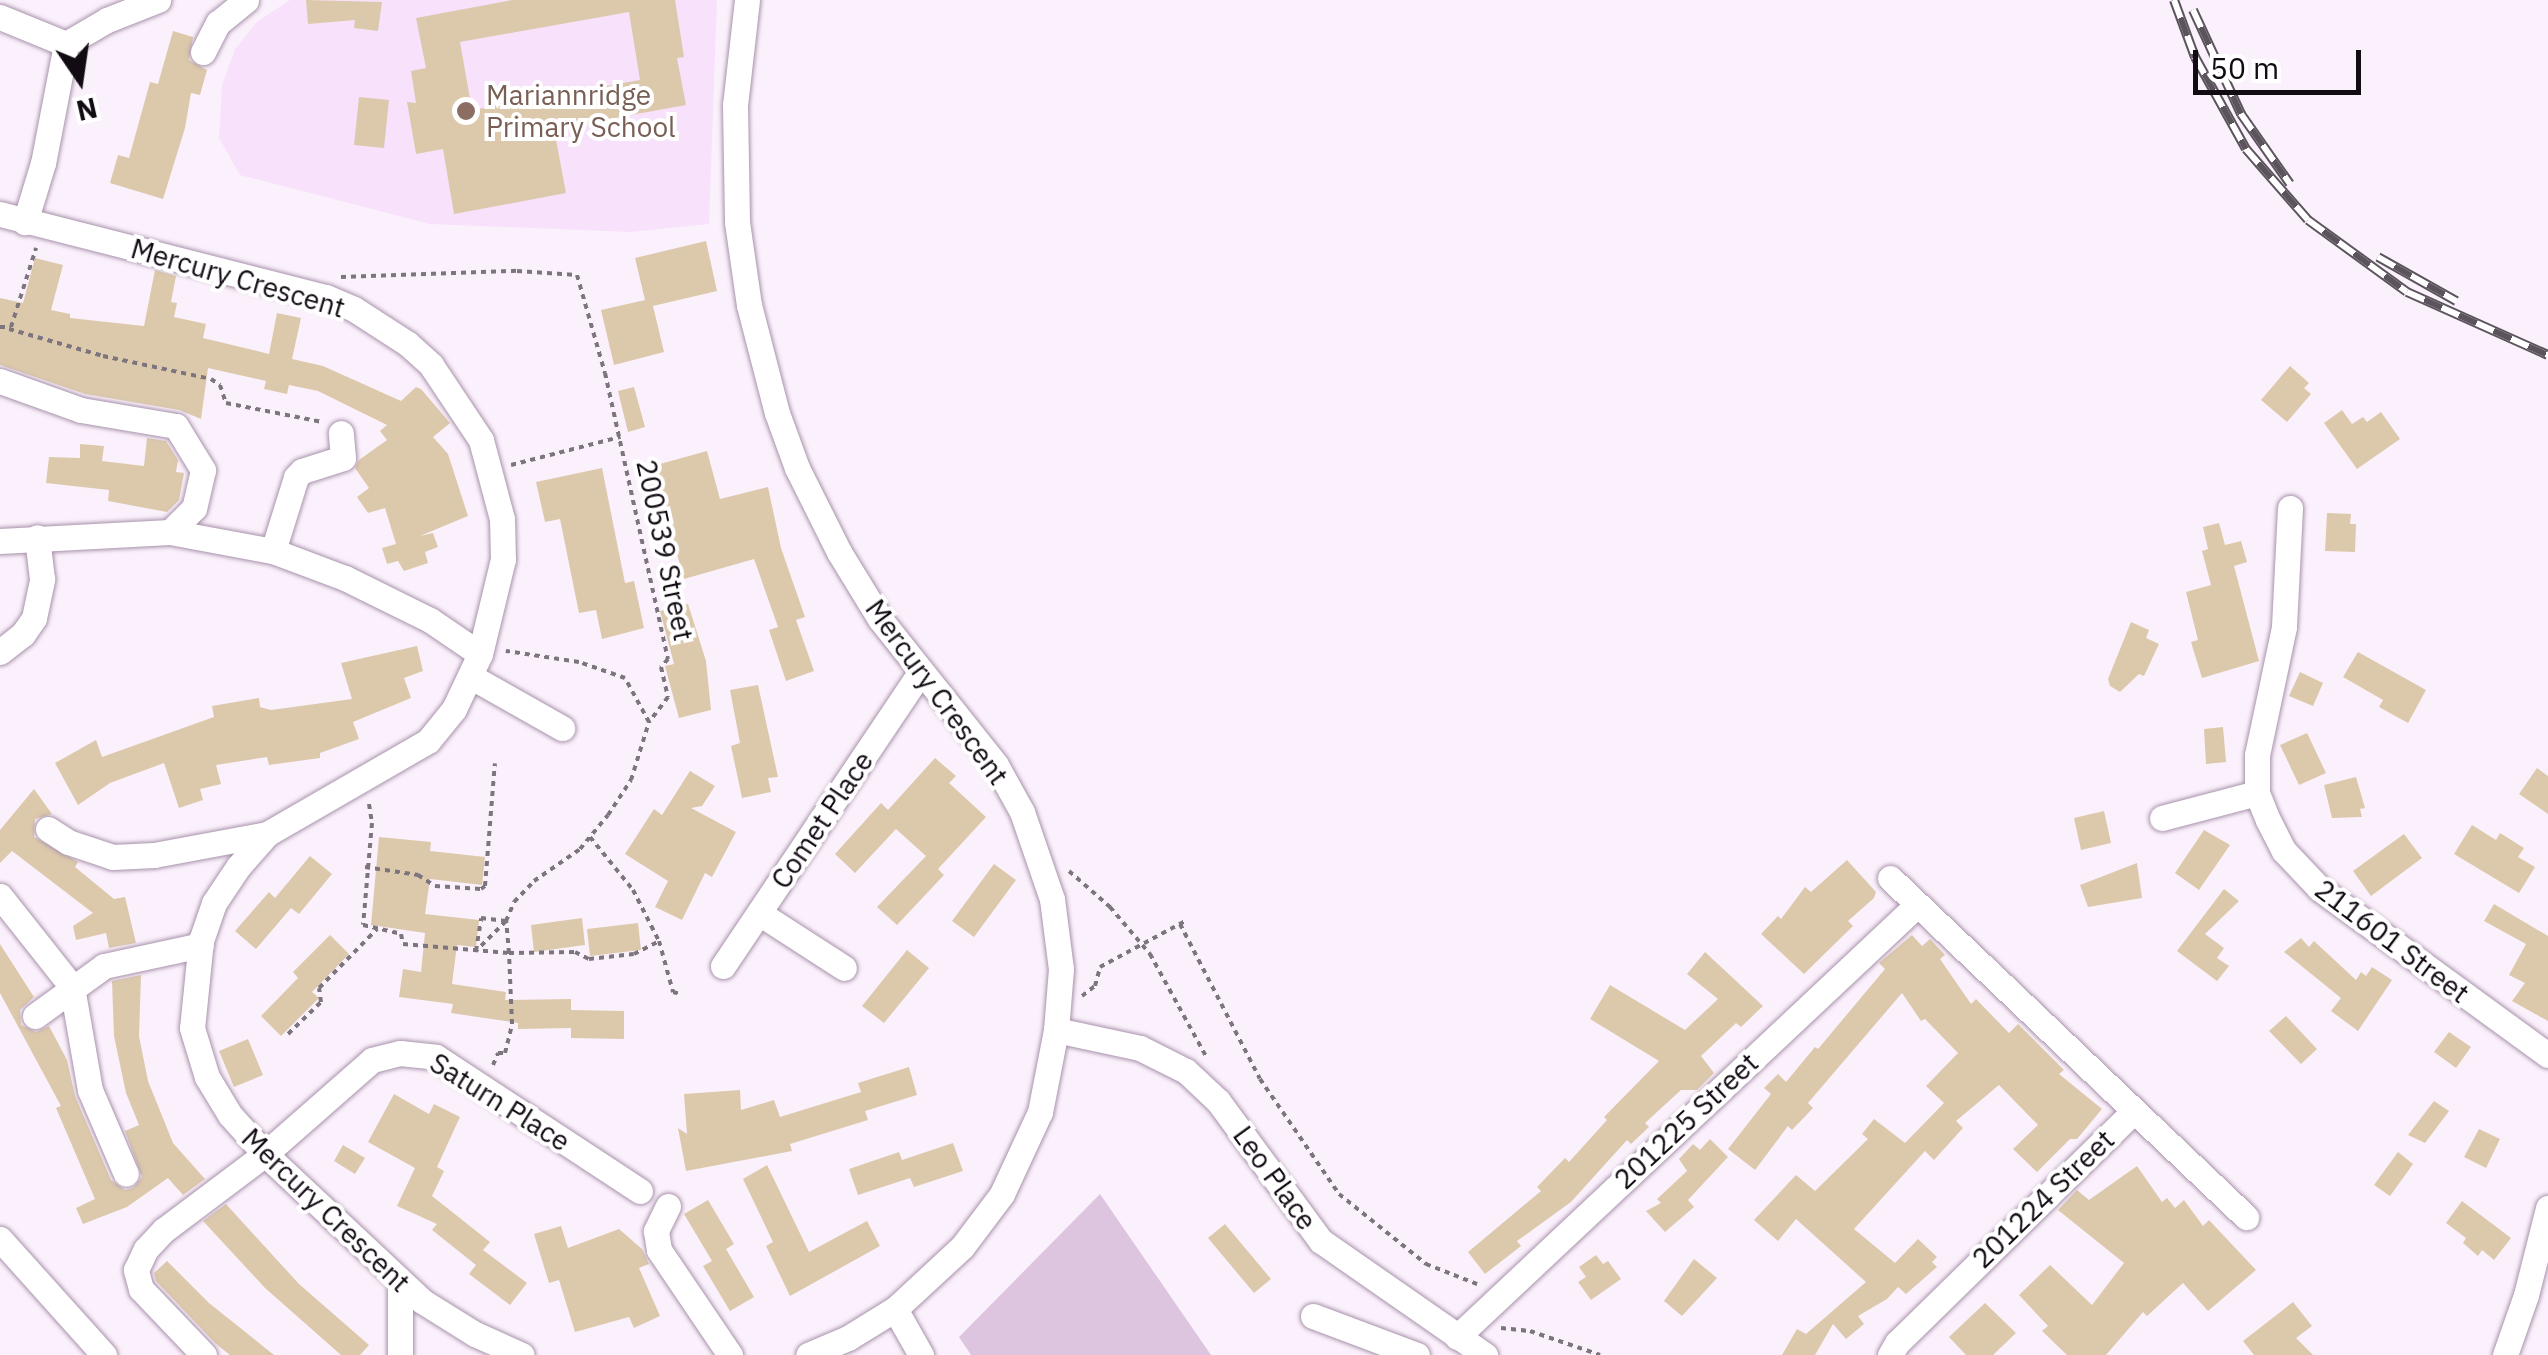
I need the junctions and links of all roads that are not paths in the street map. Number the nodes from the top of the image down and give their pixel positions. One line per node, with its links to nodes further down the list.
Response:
1 (158, 0): 5 (street)
2 (246, 0): 6 (street)
3 (747, 0): 17 (street, Mercury Crescent)
4 (0, 17): 5 (street)
5 (66, 44): 7 (street)
6 (203, 52)
7 (22, 221): 16 (street, Mercury Crescent)
8 (0, 381): 11 (street)
9 (340, 434): 14 (street)
10 (2290, 508): 19 (street, 211601 Street)
11 (170, 532): 12 (street); 14 (street)
12 (37, 537): 13 (street); 15 (street)
13 (0, 541)
14 (273, 551): 16 (street)
15 (0, 652)
16 (477, 659): 18 (street); 22 (street, Mercury Crescent)
17 (920, 673): 26 (street, Comet Place); 32 (street, Mercury Crescent)
18 (562, 728)
19 (2257, 793): 20 (street); 33 (street, 211601 Street)
20 (2162, 818)
21 (48, 829): 22 (street)
22 (267, 834): 27 (street, Mercury Crescent)
23 (1890, 878): 25 (street)
24 (0, 896): 30 (street)
25 (1916, 906): 34 (street); 45 (street, 201225 Street)
26 (759, 913): 28 (street, Comet Place); 29 (street)
27 (201, 945): 30 (street); 35 (street, Mercury Crescent)
28 (723, 966)
29 (844, 968)
30 (72, 987): 31 (street); 36 (street)
31 (36, 1016)
32 (1056, 1030): 43 (street, Mercury Crescent); 45 (street, Leo Place)
33 (2548, 1055)
34 (2132, 1112): 40 (street, 201224 Street); 54 (street, 201224 Street)
35 (265, 1154): 37 (street, Saturn Place); 42 (street, Mercury Crescent); 47 (street, Saturn Place)
36 (126, 1174)
37 (640, 1191)
38 (668, 1206): 50 (street)
39 (2548, 1208): 55 (street)
40 (2246, 1217)
41 (0, 1239): 46 (street)
42 (400, 1282): 48 (street); 49 (street, Mercury Crescent)
43 (894, 1309): 51 (street, Mercury Crescent); 52 (street)
44 (1313, 1316): 53 (street)
45 (1464, 1343)
46 (104, 1355)
47 (204, 1355)
48 (400, 1355)
49 (522, 1355)
50 (730, 1355)
51 (808, 1355)
52 (921, 1355)
53 (1417, 1355)
54 (1890, 1355)
55 (2504, 1355)

